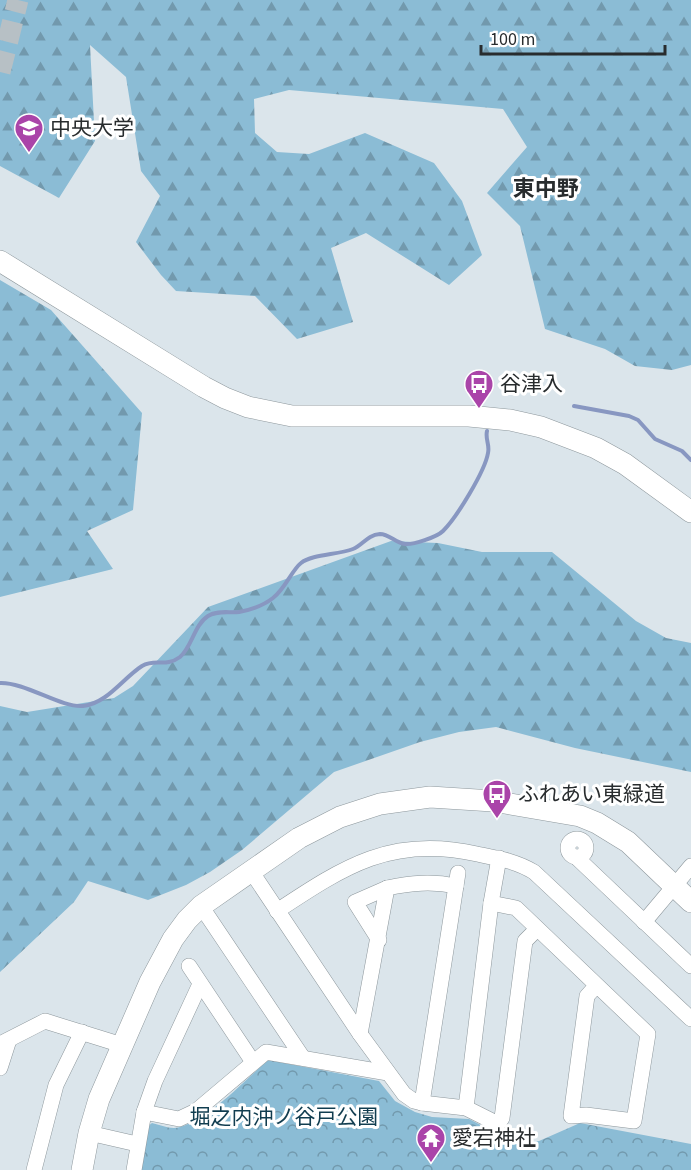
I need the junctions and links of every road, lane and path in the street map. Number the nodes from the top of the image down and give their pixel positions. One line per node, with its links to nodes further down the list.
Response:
1 (0, 261): 2 (street)
2 (691, 512)
3 (576, 857): 13 (street)
4 (499, 858): 10 (street); 12 (street); 20 (street)
5 (691, 866): 7 (street)
6 (250, 871): 7 (street); 11 (street); 12 (street)
7 (674, 886): 9 (street); 13 (street)
8 (387, 888): 15 (street); 15 (street); 29 (street)
9 (691, 902)
10 (491, 903): 14 (street); 30 (street)
11 (201, 906): 24 (street); 25 (street)
12 (277, 911): 22 (street)
13 (644, 922): 17 (street)
14 (537, 929): 19 (street); 30 (street)
15 (379, 940): 22 (street)
16 (189, 966): 18 (street)
17 (691, 966)
18 (200, 984): 26 (street); 31 (street)
19 (596, 986): 19 (street)
20 (691, 1019)
21 (82, 1032): 23 (street); 24 (street); 34 (street)
22 (360, 1034): 28 (street)
23 (4, 1042): 27 (street)
24 (122, 1045): 32 (street)
25 (303, 1058): 26 (street); 28 (street)
26 (253, 1062): 31 (street)
27 (0, 1068)
28 (388, 1073): 29 (street)
29 (422, 1103): 30 (street)
30 (466, 1108)
31 (144, 1112): 33 (street)
32 (89, 1133): 33 (street); 35 (street)
33 (137, 1144): 36 (street)
34 (34, 1170)
35 (82, 1170)
36 (134, 1170)

